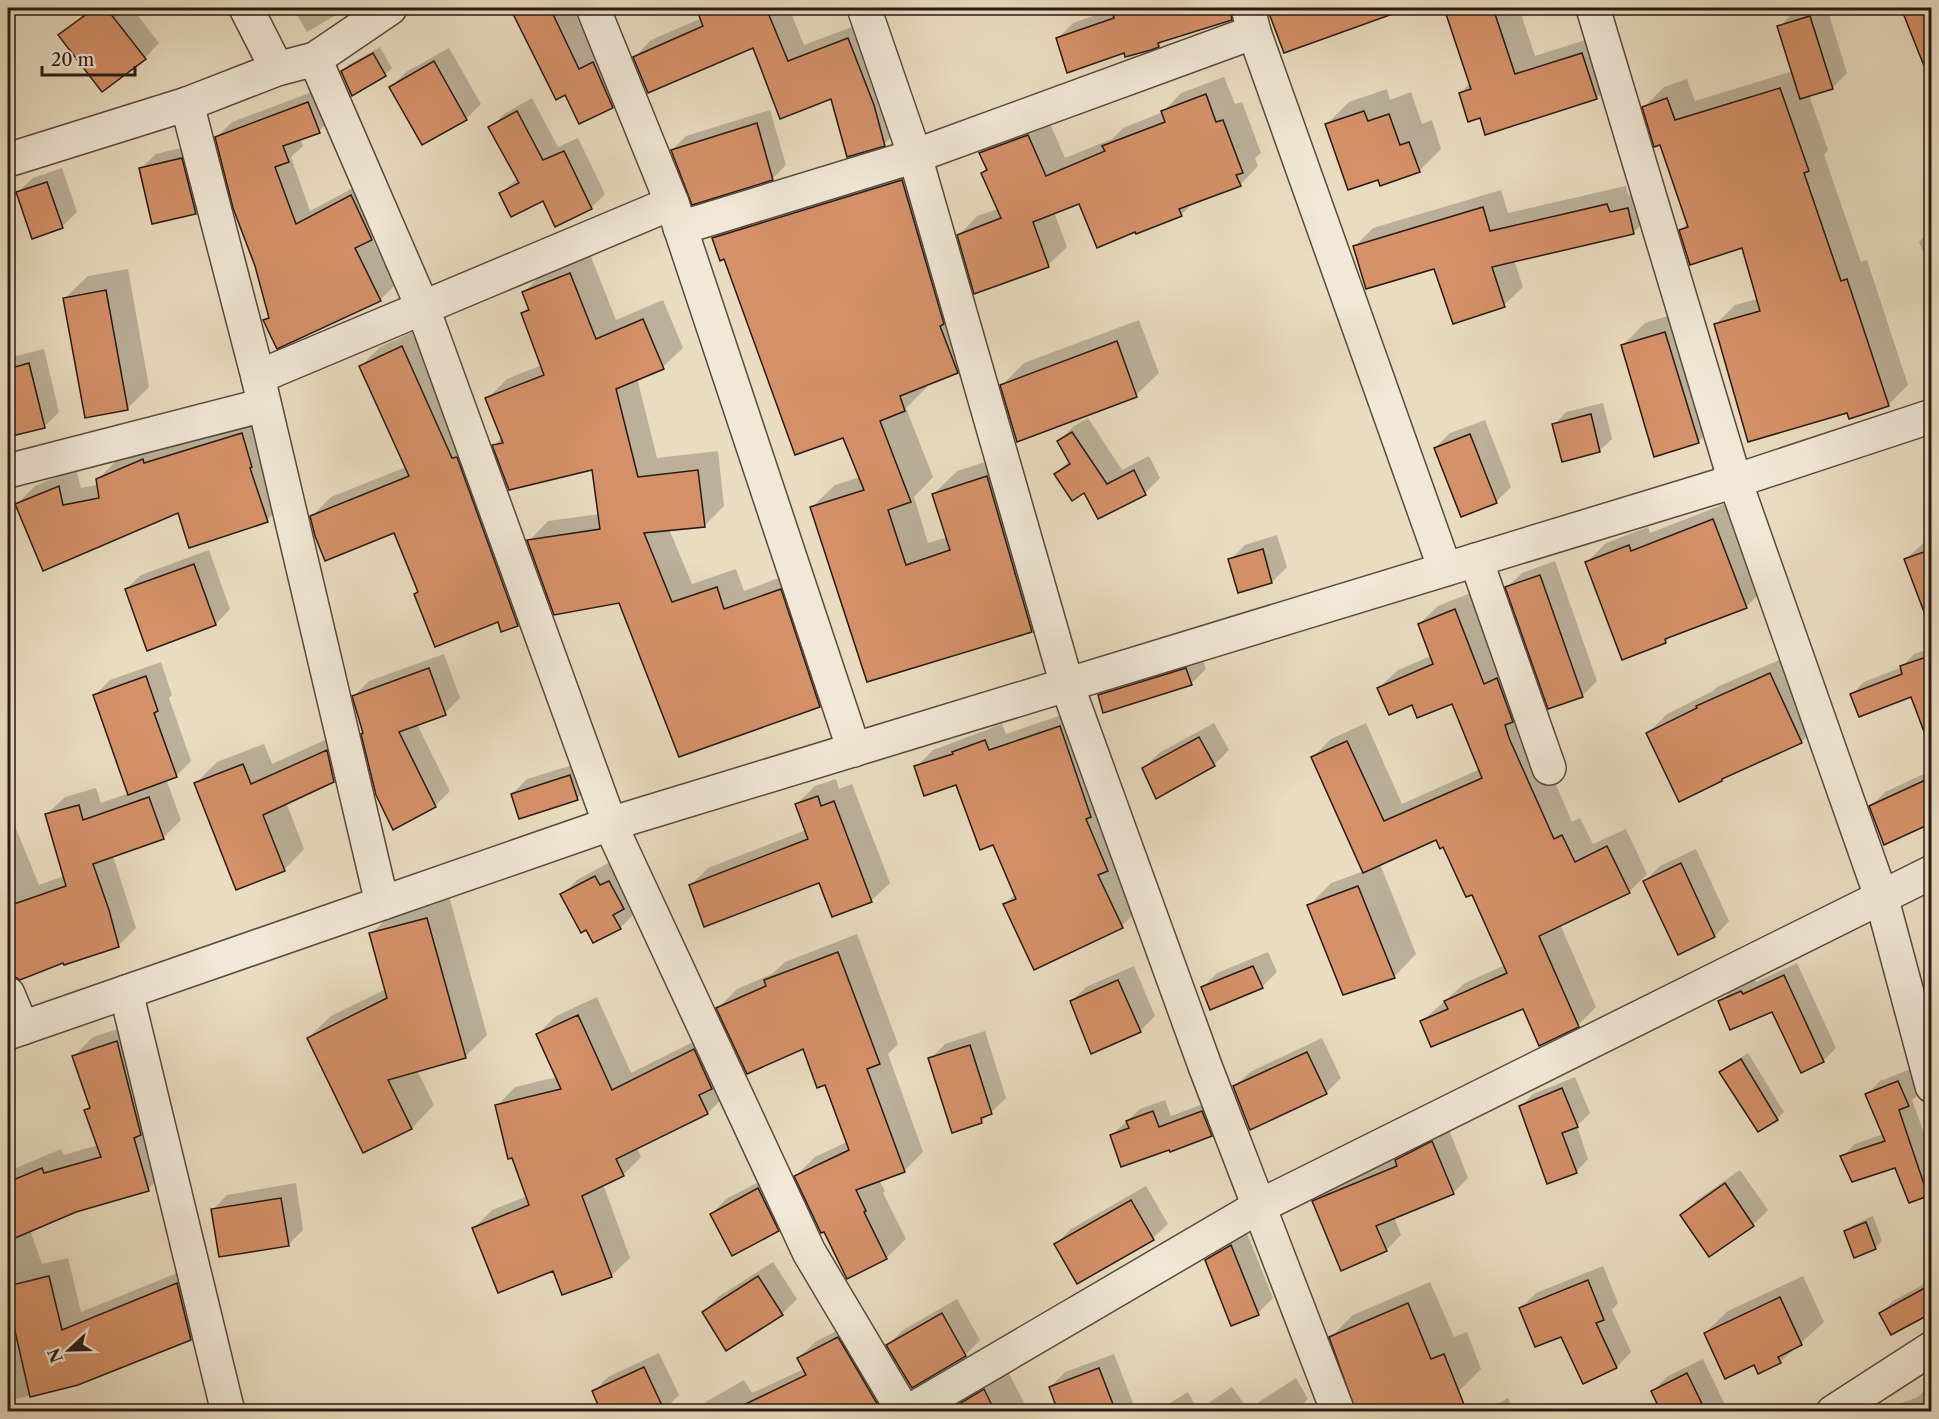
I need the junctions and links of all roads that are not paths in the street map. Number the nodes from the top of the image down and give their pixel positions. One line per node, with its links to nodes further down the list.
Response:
1 (246, 8): 8 (street)
2 (390, 8): 7 (street)
3 (593, 8): 12 (street)
4 (864, 8): 10 (street)
5 (1593, 8): 17 (street)
6 (1251, 20): 10 (street); 19 (street)
7 (315, 59): 8 (street); 13 (street)
8 (277, 69): 9 (street)
9 (187, 104): 11 (street); 14 (street)
10 (915, 156): 12 (street); 20 (street)
11 (8, 160)
12 (676, 216): 13 (street); 21 (street)
13 (423, 306): 14 (street); 23 (street)
14 (261, 391): 16 (street); 26 (street)
15 (1932, 416): 17 (street)
16 (8, 471)
17 (1735, 481): 18 (street); 25 (street)
18 (1476, 560): 19 (street); 22 (street)
19 (1445, 569): 20 (street)
20 (1067, 685): 21 (street); 31 (street)
21 (854, 750): 23 (street)
22 (1549, 768)
23 (610, 824): 26 (street); 34 (street)
24 (1932, 872): 25 (street)
25 (1881, 897): 30 (street); 31 (street)
26 (382, 903): 27 (street)
27 (126, 992): 29 (street); 33 (street)
28 (8, 994): 29 (street)
29 (15, 1031)
30 (1932, 1086)
31 (1258, 1207): 34 (street); 35 (street)
32 (1932, 1348): 36 (street)
33 (228, 1412)
34 (906, 1412)
35 (1338, 1412)
36 (1833, 1412)

